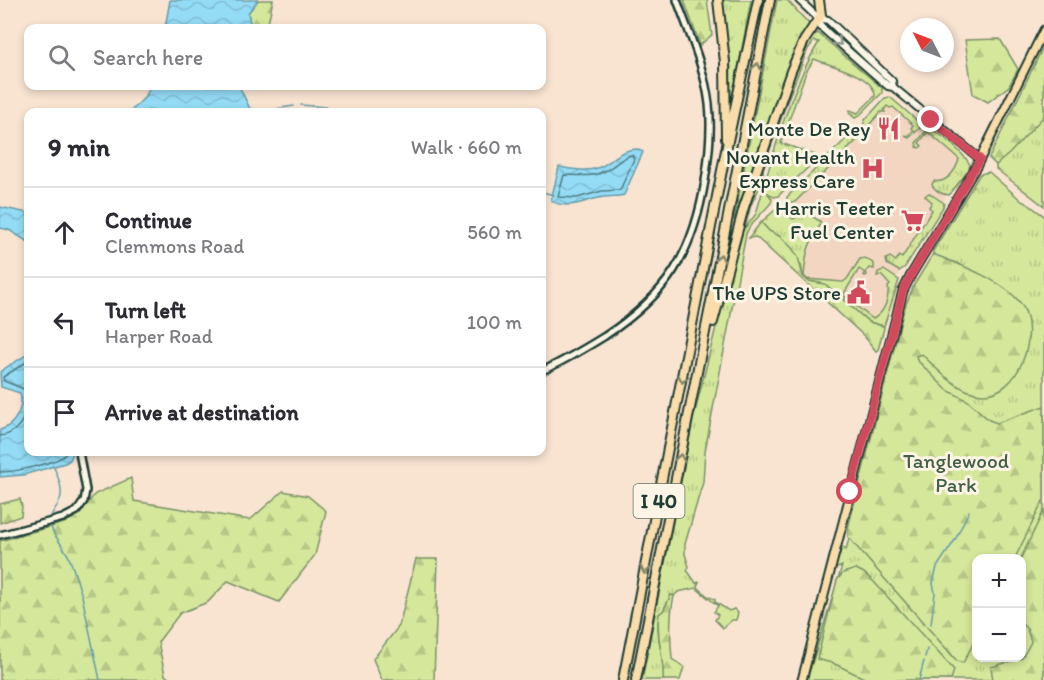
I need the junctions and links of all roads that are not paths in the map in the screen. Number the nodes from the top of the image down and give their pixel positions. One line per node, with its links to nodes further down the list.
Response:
1 (677, 0): 13 (street)
2 (718, 0): 10 (highway)
3 (758, 0): 10 (highway, I 40)
4 (770, 0): 12 (highway, I 40, one-way to 4)
5 (799, 0): 7 (main road)
6 (819, 0): 7 (highway)
7 (818, 18): 9 (main road, one-way to 9); 9 (main road); 12 (highway)
8 (1044, 30): 11 (main road)
9 (893, 87): 11 (main road)
10 (725, 155): 16 (highway, I 40, one-way to 16)
11 (980, 159): 18 (main road)
12 (706, 336): 17 (highway, I 40, one-way to 12)
13 (546, 369)
14 (81, 456): 15 (street)
15 (0, 535)
16 (623, 680)
17 (636, 680)
18 (802, 680)

